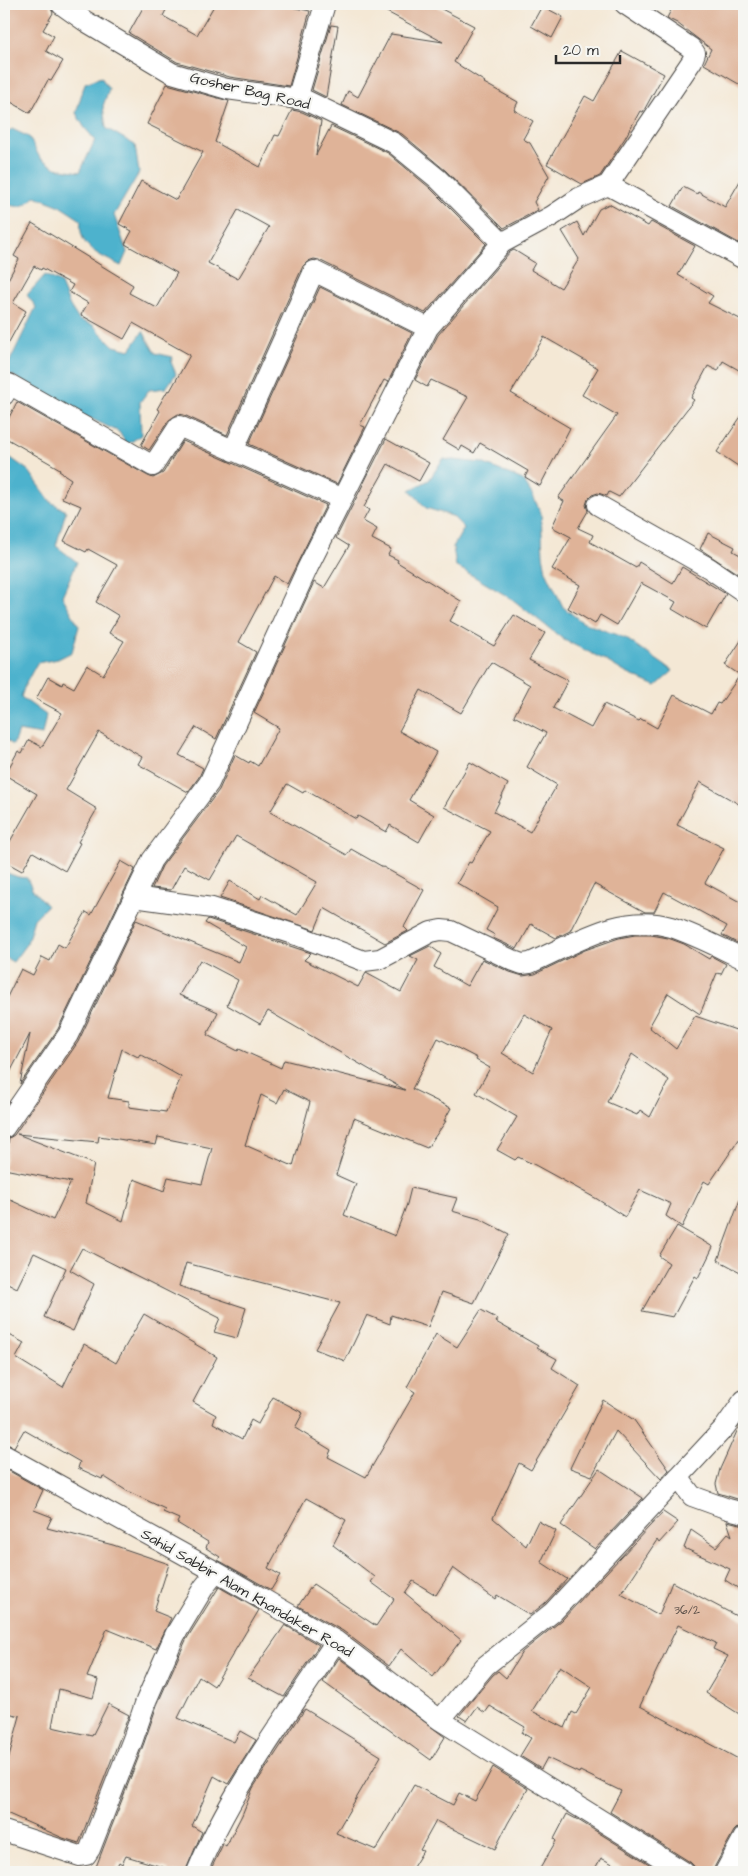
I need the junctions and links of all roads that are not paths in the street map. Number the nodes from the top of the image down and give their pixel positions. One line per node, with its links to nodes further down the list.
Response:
1 (61, 4): 4 (street, Gosher Bag Road)
2 (325, 4): 4 (street)
3 (626, 4): 5 (street)
4 (296, 99): 6 (street, Gosher Bag Road)
5 (608, 185): 6 (street); 7 (street)
6 (502, 243): 8 (street)
7 (744, 258)
8 (428, 328): 10 (street); 11 (street)
9 (4, 395): 10 (street)
10 (234, 451): 11 (street)
11 (342, 499): 14 (street)
12 (598, 505): 13 (street)
13 (744, 592)
14 (134, 897): 15 (street); 16 (street)
15 (744, 959)
16 (4, 1128)
17 (744, 1400): 19 (street)
18 (4, 1455): 21 (street, Sahid Sabbir Alam Khandaker Road)
19 (678, 1477): 20 (street); 23 (street)
20 (744, 1513)
21 (216, 1572): 22 (street, Sahid Sabbir Alam Khandaker Road); 24 (street)
22 (336, 1641): 23 (street, Sahid Sabbir Alam Khandaker Road); 26 (street)
23 (440, 1720): 27 (street, Sahid Sabbir Alam Khandaker Road)
24 (4, 1831)
25 (744, 1837): 28 (street)
26 (197, 1872)
27 (684, 1872)
28 (725, 1872)

